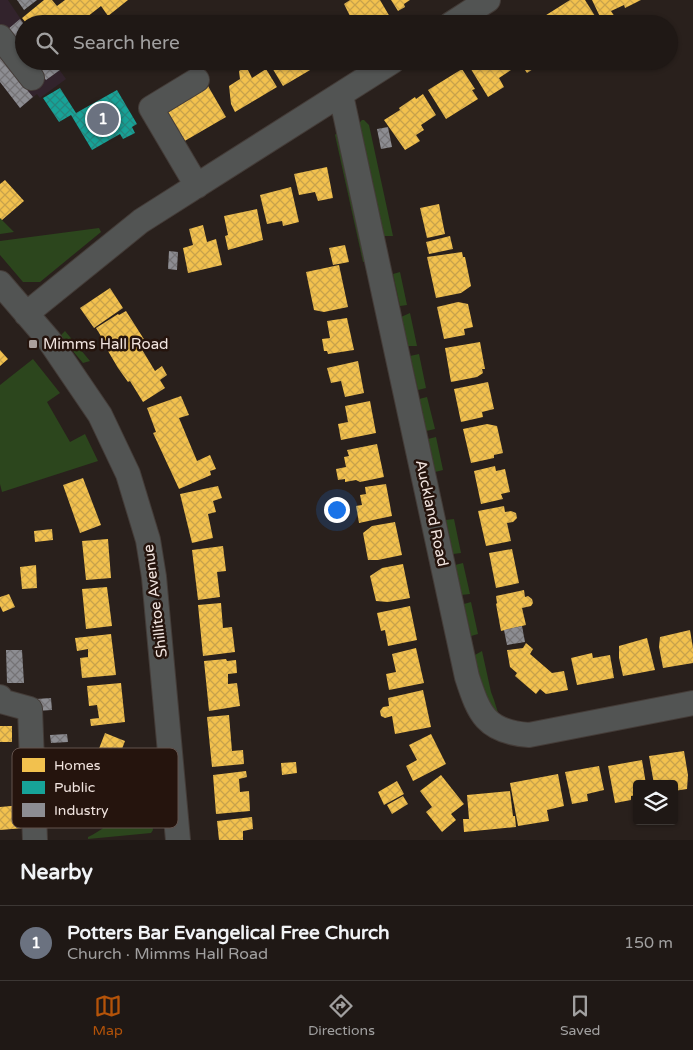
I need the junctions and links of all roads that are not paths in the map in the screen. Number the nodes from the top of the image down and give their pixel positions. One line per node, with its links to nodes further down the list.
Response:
1 (488, 0): 2 (street)
2 (465, 15)
3 (0, 37): 4 (street)
4 (15, 56)
5 (26, 70): 7 (street)
6 (379, 70): 9 (street)
7 (32, 78)
8 (196, 80): 10 (street)
9 (341, 95): 10 (street); 14 (street, Auckland Road)
10 (197, 186): 12 (street)
11 (0, 284): 12 (street, Shillitoe Avenue)
12 (26, 314): 16 (street, Shillitoe Avenue)
13 (0, 697): 15 (street)
14 (693, 703)
15 (31, 748)
16 (170, 748)

